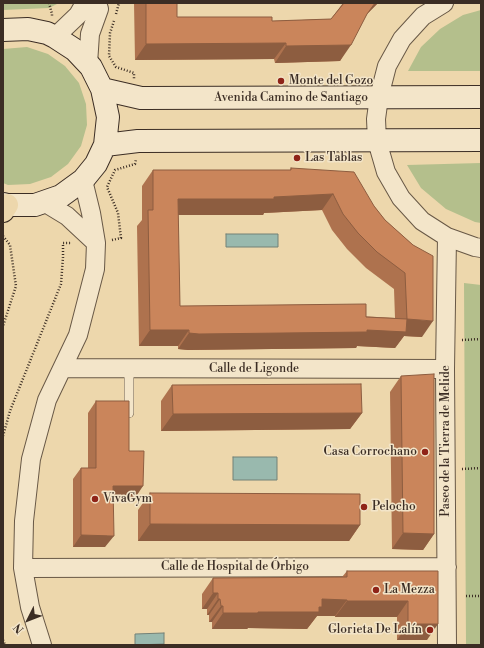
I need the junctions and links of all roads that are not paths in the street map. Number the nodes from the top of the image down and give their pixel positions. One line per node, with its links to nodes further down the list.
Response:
1 (85, 3): 5 (street)
2 (97, 3): 6 (street)
3 (444, 3): 8 (street)
4 (3, 30): 5 (street)
5 (55, 37): 6 (street)
6 (88, 64): 7 (street)
7 (102, 89): 8 (street, Avenida Camino de Santiago); 12 (street)
8 (379, 97): 9 (street, Avenida Camino de Santiago); 11 (street)
9 (481, 97)
10 (481, 140): 11 (street)
11 (377, 141): 12 (street); 16 (street)
12 (104, 145): 13 (street)
13 (83, 180): 14 (street); 17 (street)
14 (44, 202): 15 (street); 17 (street)
15 (4, 207)
16 (447, 237): 18 (street); 21 (street, Paseo de la Tierra de Melide)
17 (96, 243): 19 (street)
18 (481, 248)
19 (63, 368): 20 (street, Calle de Ligonde); 24 (street)
20 (129, 368): 21 (street, Calle de Ligonde); 22 (lane)
21 (446, 369): 23 (street, Paseo de la Tierra de Melide)
22 (129, 422)
23 (447, 567): 24 (street, Calle de Hospital de Órbigo); 26 (street, Paseo de la Tierra de Melide)
24 (23, 568): 25 (street)
25 (42, 645)
26 (447, 645)

